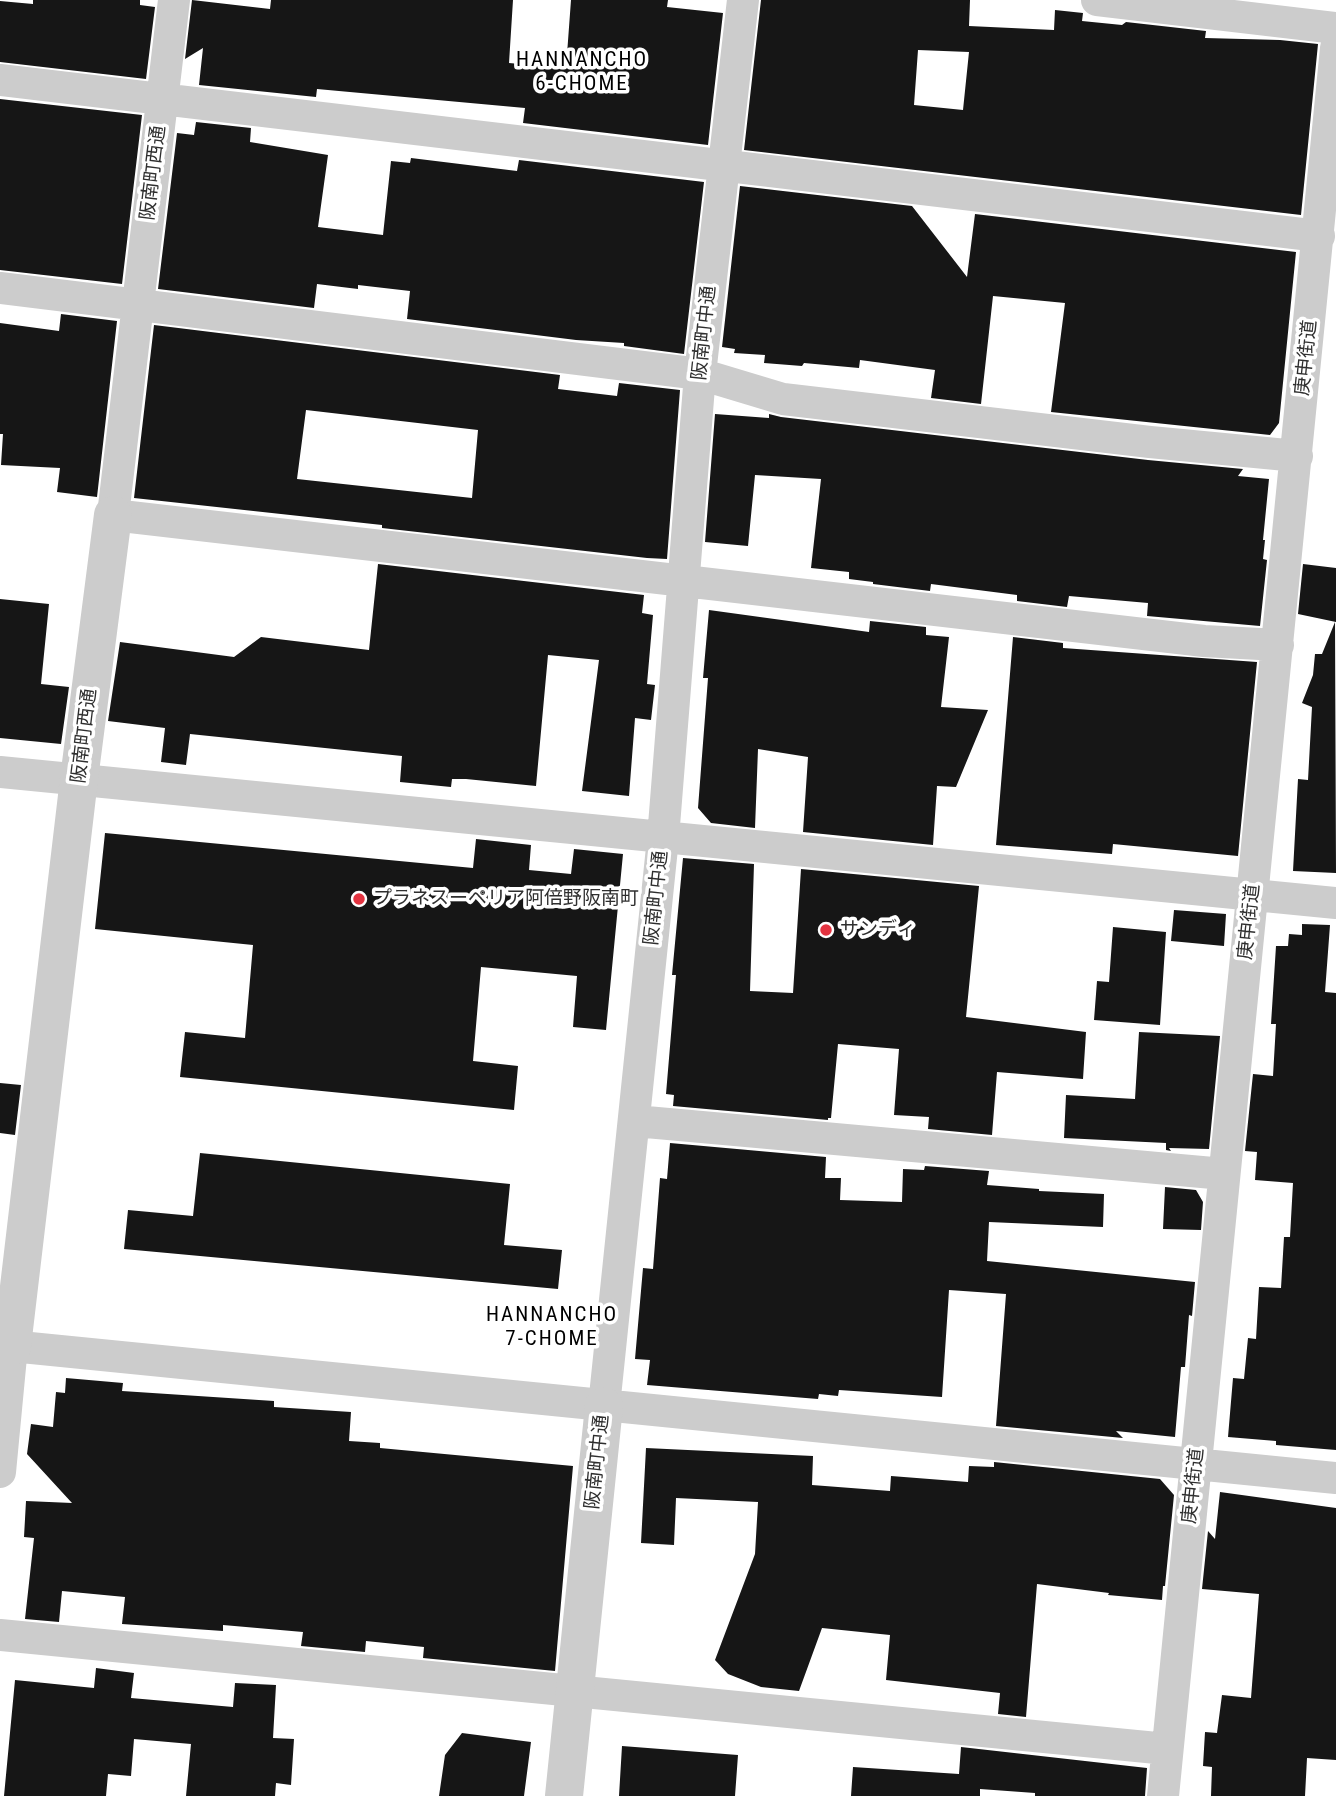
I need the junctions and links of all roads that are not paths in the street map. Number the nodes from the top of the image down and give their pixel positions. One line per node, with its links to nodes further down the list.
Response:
1 (174, 0): 7 (street, 阪南町西通)
2 (743, 0): 8 (street, 阪南町中通)
3 (1097, 0): 4 (street)
4 (1336, 28)
5 (1336, 48): 9 (street, 庚申街道)
6 (0, 80): 7 (street)
7 (162, 99): 8 (street); 11 (street, 阪南町西通)
8 (723, 164): 9 (street); 12 (street, 阪南町中通)
9 (1319, 236): 13 (street, 庚申街道)
10 (0, 288): 11 (street)
11 (138, 305): 12 (street); 14 (street, 阪南町西通)
12 (700, 374): 13 (street); 15 (street, 阪南町中通)
13 (1297, 456): 16 (street, 庚申街道)
14 (113, 515): 15 (street); 18 (street, 阪南町西通)
15 (684, 581): 16 (street); 19 (street, 阪南町中通)
16 (1278, 645): 20 (street, 庚申街道)
17 (0, 772): 18 (street)
18 (79, 779): 19 (street); 24 (street, 阪南町西通)
19 (663, 838): 20 (street); 22 (street, 阪南町中通)
20 (1252, 896): 21 (street); 23 (street, 庚申街道)
21 (1336, 903)
22 (635, 1121): 23 (street); 25 (street, 阪南町中通)
23 (1224, 1174): 26 (street, 庚申街道)
24 (6, 1345): 25 (street); 27 (street, 阪南町西通)
25 (604, 1406): 26 (street); 30 (street, 阪南町中通)
26 (1196, 1466): 28 (street); 31 (street, 庚申街道)
27 (0, 1472)
28 (1336, 1478)
29 (0, 1635): 30 (street)
30 (573, 1690): 31 (street); 32 (street, 阪南町中通)
31 (1167, 1749): 33 (street, 庚申街道)
32 (564, 1796)
33 (1163, 1796)

